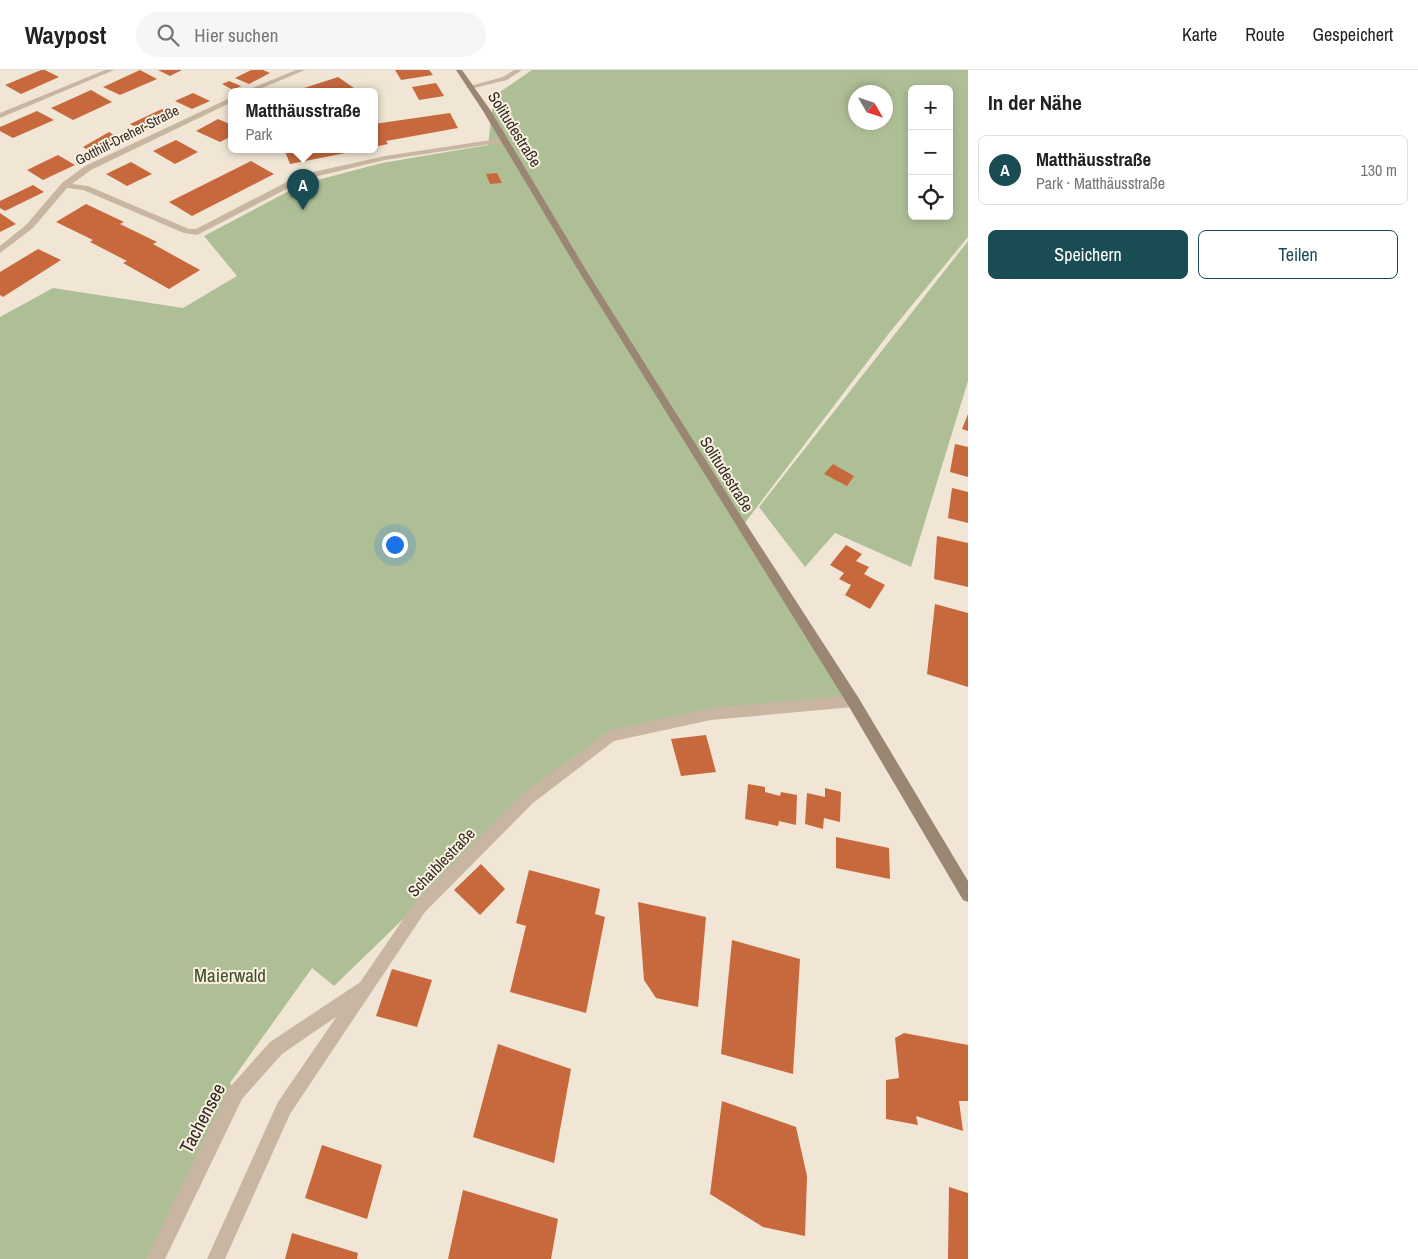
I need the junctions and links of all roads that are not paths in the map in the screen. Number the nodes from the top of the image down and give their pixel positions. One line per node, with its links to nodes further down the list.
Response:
1 (111, 70): 8 (street)
2 (302, 70): 6 (street)
3 (459, 70): 5 (main road, Solitudestraße)
4 (520, 70): 5 (street)
5 (470, 86): 9 (main road, Solitudestraße)
6 (257, 88)
7 (228, 101): 10 (street, Gotthilf-Dreher-Straße)
8 (0, 116)
9 (504, 140): 10 (street); 12 (main road, Solitudestraße)
10 (65, 185): 11 (street, Gotthilf-Dreher-Straße)
11 (0, 250)
12 (853, 701): 13 (main road, Solitudestraße); 14 (street, Schaiblestraße)
13 (968, 895)
14 (366, 986): 15 (street, Tachensee); 16 (street, Schaiblestraße)
15 (155, 1259)
16 (216, 1259)

